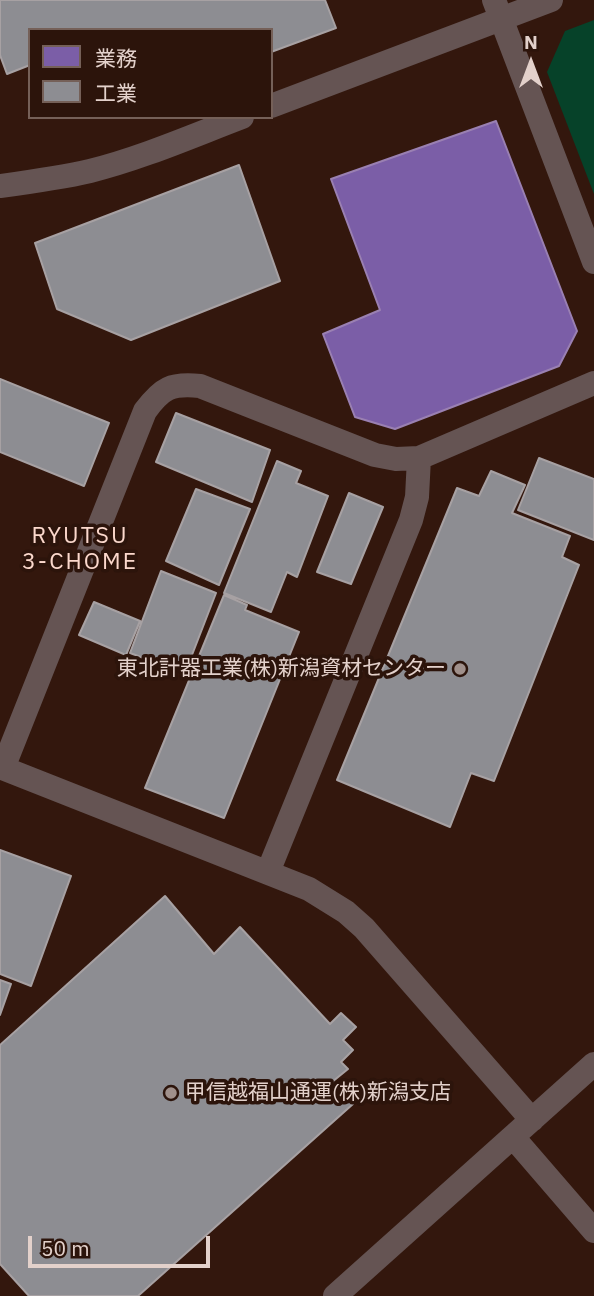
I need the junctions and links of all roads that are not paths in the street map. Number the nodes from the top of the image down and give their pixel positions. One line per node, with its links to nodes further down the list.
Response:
1 (551, 0): 2 (street)
2 (498, 9): 3 (street); 6 (street)
3 (273, 105)
4 (237, 119): 5 (street)
5 (0, 186)
6 (594, 262)
7 (594, 383): 8 (street)
8 (419, 458): 9 (street); 10 (street)
9 (1, 767): 10 (street)
10 (268, 872): 12 (street)
11 (594, 1064): 12 (street)
12 (532, 1120): 13 (street)
13 (513, 1137): 14 (street); 15 (street)
14 (594, 1231)
15 (335, 1296)

